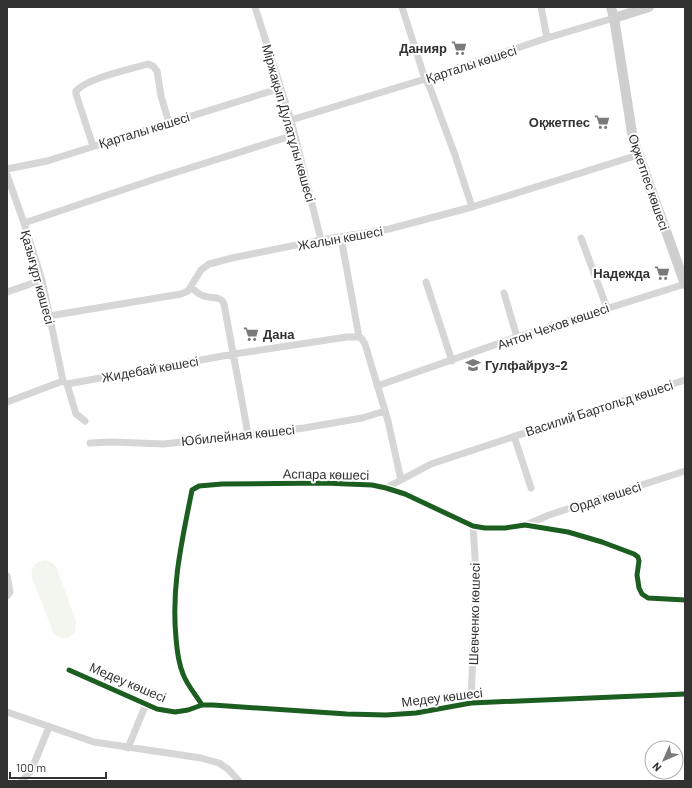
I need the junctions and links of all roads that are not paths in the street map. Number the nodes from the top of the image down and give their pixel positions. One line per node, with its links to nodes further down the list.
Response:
1 (255, 7): 9 (street, Міржақып Дулатұлы көшесі)
2 (402, 7): 8 (street)
3 (541, 7): 7 (street)
4 (611, 7): 6 (street, Оқжетпес көшесі)
5 (649, 7): 6 (street, Қарталы көшесі)
6 (614, 18): 7 (street, Қарталы көшесі); 14 (street, Оқжетпес көшесі)
7 (547, 38): 8 (street, Қарталы көшесі)
8 (425, 79): 10 (street, Қарталы көшесі); 17 (street)
9 (281, 88): 10 (street, Міржақып Дулатұлы көшесі); 11 (street, Қарталы көшесі)
10 (291, 120): 12 (street, Міржақып Дулатұлы көшесі)
11 (169, 123): 13 (street, Қарталы көшесі); 13 (street)
12 (294, 135): 18 (street); 21 (street, Міржақып Дулатұлы көшесі)
13 (93, 146): 15 (street, Қарталы көшесі)
14 (638, 155): 17 (street, Жалын көшесі); 24 (street, Оқжетпес көшесі)
15 (7, 169)
16 (7, 175): 18 (street, Қазығұрт көшесі)
17 (472, 207): 19 (street, Жалын көшесі)
18 (24, 223): 22 (street, Қазығұрт көшесі)
19 (340, 237): 21 (street, Жалын көшесі); 30 (street)
20 (581, 238): 28 (street)
21 (321, 240): 25 (street, Жалын көшесі)
22 (42, 280): 26 (street); 29 (street, Қазығұрт көшесі)
23 (426, 282): 33 (street)
24 (685, 284): 28 (street, Антон Чехов көшесі)
25 (190, 287): 29 (street); 32 (street)
26 (7, 292)
27 (504, 293): 31 (street)
28 (607, 308): 31 (street, Антон Чехов көшесі)
29 (50, 316): 35 (street, Қазығұрт көшесі)
30 (359, 337): 32 (street, Жидебай көшесі); 36 (street)
31 (517, 337): 33 (street, Антон Чехов көшесі)
32 (234, 354): 35 (street, Жидебай көшесі); 40 (street)
33 (452, 361): 36 (street, Антон Чехов көшесі)
34 (685, 380): 41 (street, Василий Бартольд көшесі)
35 (65, 382): 37 (street, Жидебай көшесі); 39 (street, Қазығұрт көшесі)
36 (377, 386): 38 (street)
37 (7, 402)
38 (385, 412): 40 (street, Юбилейная көшесі); 44 (street)
39 (85, 421)
40 (248, 434): 42 (street, Юбилейная көшесі)
41 (514, 436): 44 (street, Василий Бартольд көшесі); 46 (street, Василий Бартольд көшесі)
42 (90, 444)
43 (685, 471): 47 (street, Орда көшесі)
44 (401, 480): 45 (street)
45 (386, 488): 48 (street, Аспара көшесі); 56 (street, Аспара көшесі)
46 (531, 488)
47 (526, 525): 48 (street, Аспара көшесі); 51 (street, Аспара көшесі)
48 (473, 526): 54 (street, Шевченко көшесі)
49 (7, 576): 50 (street)
50 (7, 596)
51 (685, 600)
52 (69, 670): 55 (street, Медеу көшесі)
53 (685, 694): 54 (street, Медеу көшесі)
54 (471, 703): 56 (street, Медеу көшесі)
55 (146, 704): 56 (street, Медеу көшесі); 59 (street, Медеу көшесі)
56 (202, 705)
57 (7, 712): 58 (street)
58 (49, 726): 59 (street); 60 (street)
59 (128, 748): 61 (street)
60 (22, 781)
61 (239, 781)

